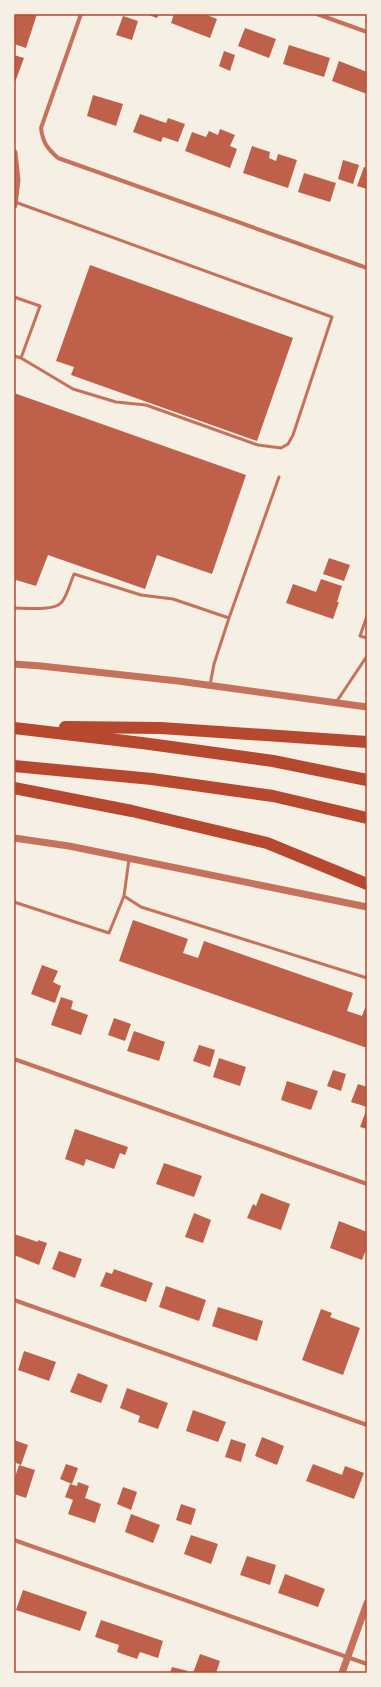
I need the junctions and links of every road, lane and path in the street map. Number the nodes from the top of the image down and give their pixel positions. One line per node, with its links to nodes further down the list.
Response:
1 (81, 14): 6 (street)
2 (317, 14): 3 (street)
3 (367, 32)
4 (15, 154): 5 (street)
5 (15, 204): 9 (lane)
6 (367, 268)
7 (14, 297): 9 (lane)
8 (14, 356): 9 (lane)
9 (21, 358)
10 (279, 477): 13 (lane)
11 (14, 608): 13 (lane)
12 (367, 616): 14 (lane)
13 (229, 618): 17 (lane)
14 (367, 638)
15 (367, 656): 18 (lane)
16 (14, 664): 17 (street)
17 (210, 685): 18 (street)
18 (336, 703): 19 (street)
19 (367, 707)
20 (14, 727): 21 (highway); 23 (highway)
21 (367, 742)
22 (14, 766): 25 (highway)
23 (367, 780)
24 (14, 788): 28 (highway)
25 (367, 818)
26 (14, 838): 27 (street)
27 (129, 859): 29 (lane); 31 (street)
28 (367, 884)
29 (124, 896): 30 (lane); 32 (lane)
30 (14, 902)
31 (367, 907)
32 (367, 978)
33 (14, 1059): 34 (street)
34 (367, 1184)
35 (14, 1300): 36 (street)
36 (367, 1424)
37 (14, 1540): 39 (street)
38 (367, 1603): 39 (street)
39 (348, 1657): 40 (street); 41 (street)
40 (367, 1664)
41 (342, 1673)

